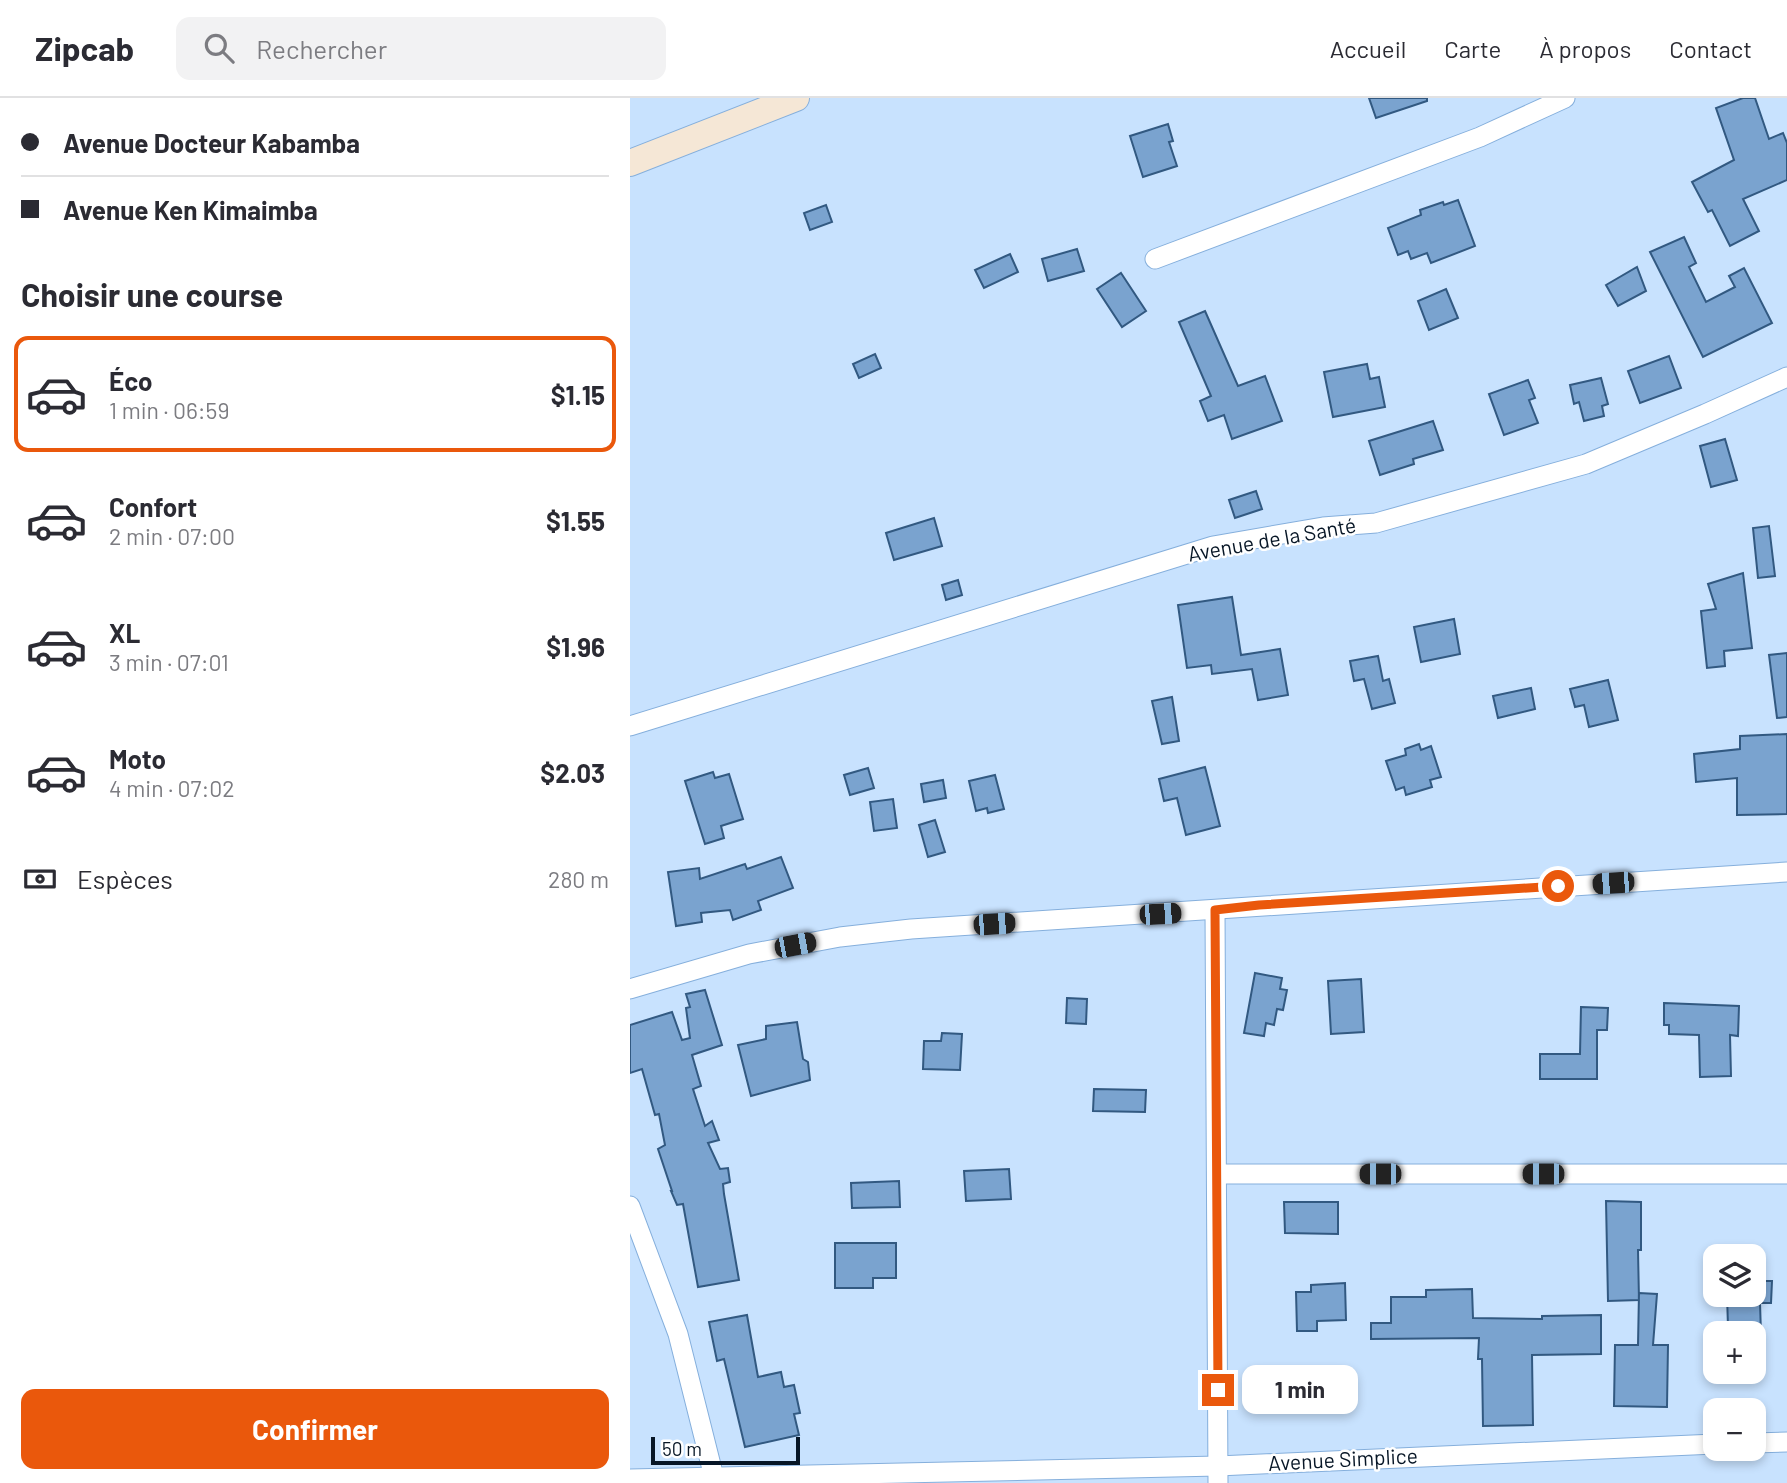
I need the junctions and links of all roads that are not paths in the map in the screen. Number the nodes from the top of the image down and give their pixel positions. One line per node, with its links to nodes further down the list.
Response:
1 (796, 98): 3 (main road)
2 (1565, 98): 4 (street)
3 (630, 163)
4 (1155, 260)
5 (1787, 377): 6 (street, Avenue de la Santé)
6 (630, 726)
7 (1787, 872): 8 (street)
8 (1215, 910): 9 (street); 10 (street)
9 (630, 989)
10 (1217, 1174): 11 (street); 16 (street)
11 (1787, 1174)
12 (630, 1206): 17 (street)
13 (1787, 1442): 14 (street)
14 (1766, 1443)
15 (1703, 1444): 16 (street, Avenue Simplice)
16 (1218, 1475): 17 (street, Avenue Simplice)
17 (714, 1477): 18 (street, Avenue Simplice)
18 (630, 1479)

